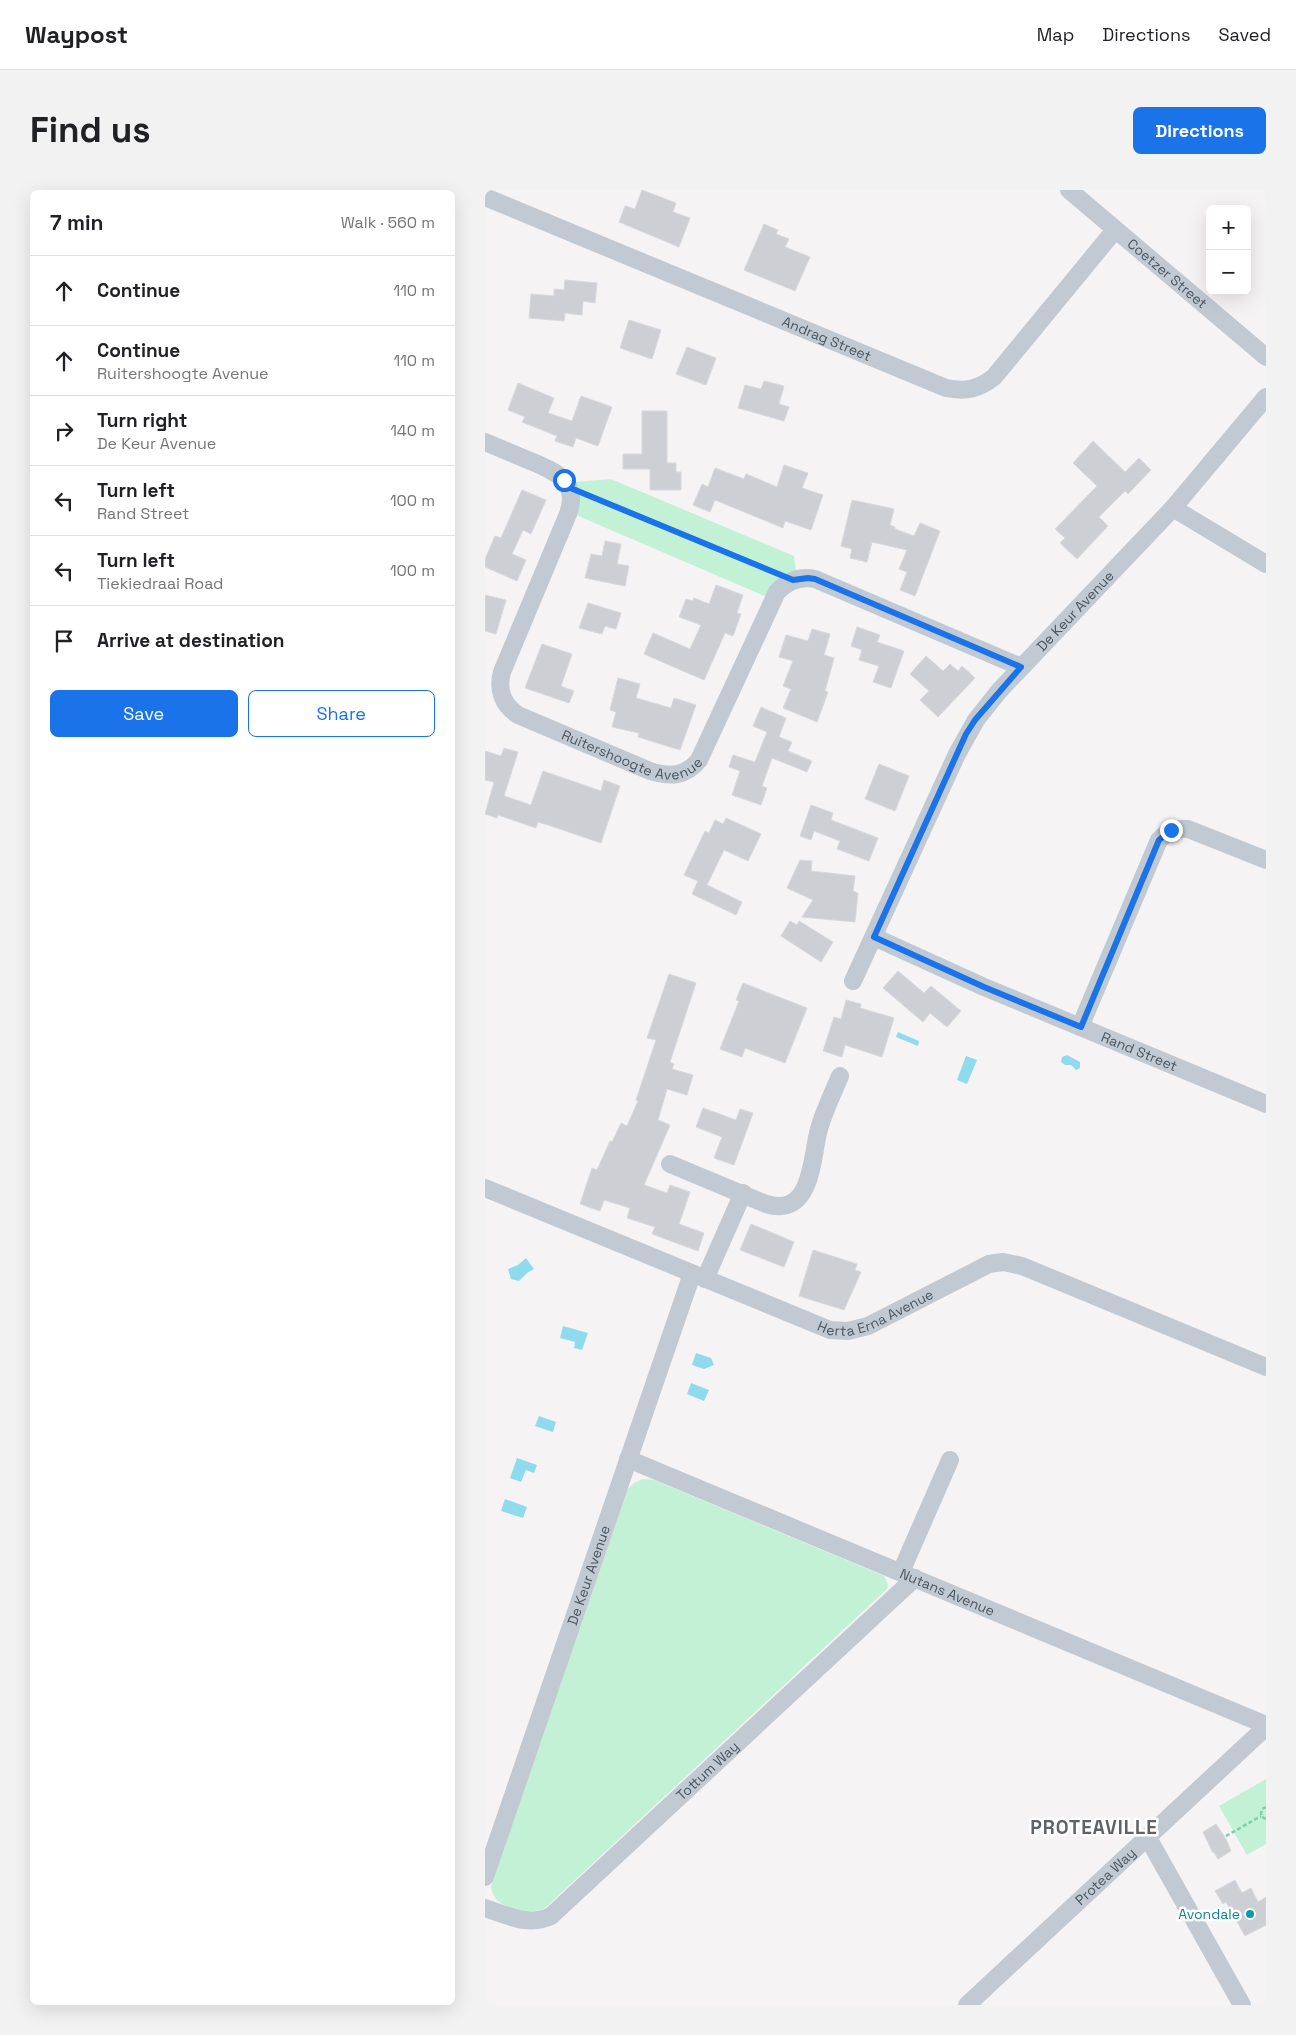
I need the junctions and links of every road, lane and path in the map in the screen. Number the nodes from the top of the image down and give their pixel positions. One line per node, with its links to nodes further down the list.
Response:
1 (1069, 190): 3 (street, Coetzer Street)
2 (485, 197): 3 (street, Andrag Street)
3 (1115, 230): 4 (street, Coetzer Street)
4 (1266, 357)
5 (1266, 397): 8 (street, De Keur Avenue)
6 (485, 442): 7 (street)
7 (568, 487): 10 (path); 10 (street, Ruitershoogte Avenue)
8 (1173, 508): 9 (street); 11 (street, De Keur Avenue)
9 (1266, 564)
10 (793, 580): 11 (street)
11 (1021, 667): 13 (street, De Keur Avenue)
12 (1266, 860): 15 (street)
13 (874, 937): 14 (street, De Keur Avenue); 15 (street, Rand Street)
14 (853, 981)
15 (1081, 1027): 17 (street, Rand Street)
16 (840, 1076): 20 (street)
17 (1266, 1104)
18 (670, 1164): 20 (street)
19 (485, 1188): 21 (street, Herta Erna Avenue)
20 (743, 1193): 21 (street, De Keur Avenue)
21 (699, 1276): 22 (street, Herta Erna Avenue); 23 (street, De Keur Avenue)
22 (1266, 1368)
23 (629, 1459): 25 (street, Nutans Avenue); 32 (street, De Keur Avenue)
24 (950, 1460): 25 (street)
25 (908, 1575): 26 (street, Nutans Avenue); 33 (street, Tottum Way)
26 (1266, 1726): 31 (street, Protea Way)
27 (1266, 1807): 28 (path)
28 (1261, 1816): 29 (path); 30 (path)
29 (1266, 1819)
30 (1226, 1836)
31 (1148, 1838): 34 (street, Protea Way); 35 (street)
32 (485, 1877)
33 (485, 1908)
34 (967, 2005)
35 (1242, 2005)

